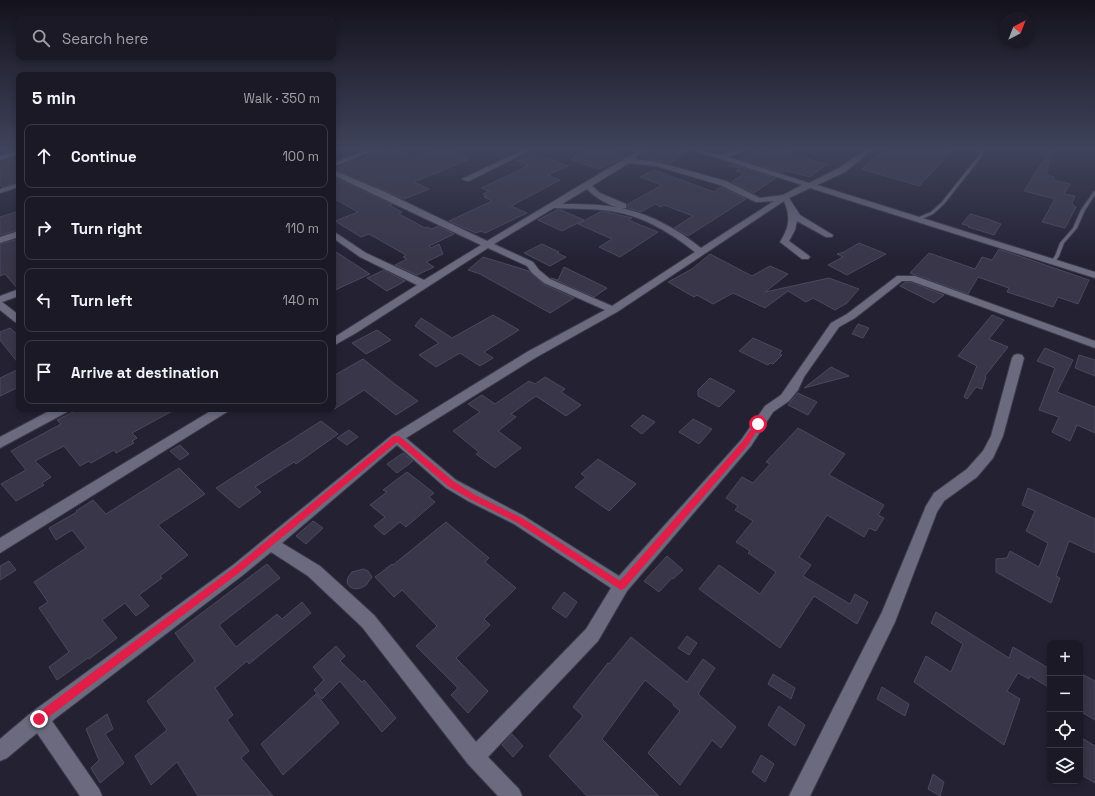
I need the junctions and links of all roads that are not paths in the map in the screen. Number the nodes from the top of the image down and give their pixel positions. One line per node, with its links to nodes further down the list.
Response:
1 (12, 187): 9 (street)
2 (370, 187): 20 (street)
3 (584, 187): 12 (street)
4 (589, 187): 14 (street)
5 (732, 187): 11 (street)
6 (805, 187): 11 (street)
7 (821, 187): 15 (street)
8 (956, 187): 15 (lane)
9 (0, 191)
10 (1095, 192): 23 (lane)
11 (785, 197): 13 (street); 21 (street)
12 (554, 206): 14 (street); 20 (street)
13 (792, 211): 17 (street); 22 (street)
14 (636, 215): 21 (street)
15 (918, 219): 23 (street)
16 (16, 235): 19 (street)
17 (829, 235)
18 (336, 236): 25 (street)
19 (0, 240)
20 (486, 245): 25 (street); 29 (street)
21 (700, 252): 29 (street)
22 (805, 257)
23 (1053, 261): 24 (street)
24 (1095, 275)
25 (424, 284): 31 (street)
26 (16, 293): 27 (street)
27 (0, 300)
28 (0, 305): 30 (street)
29 (612, 310): 36 (street)
30 (16, 318)
31 (336, 341)
32 (1095, 345): 40 (street)
33 (1018, 358): 46 (street)
34 (57, 412): 37 (street)
35 (218, 412): 39 (street)
36 (397, 438): 38 (street); 40 (street)
37 (0, 443)
38 (270, 543): 41 (street); 43 (street)
39 (0, 546)
40 (621, 586): 43 (street)
41 (39, 719): 42 (street); 44 (street)
42 (1, 746)
43 (475, 757): 45 (street)
44 (92, 796)
45 (512, 796)
46 (799, 796)

